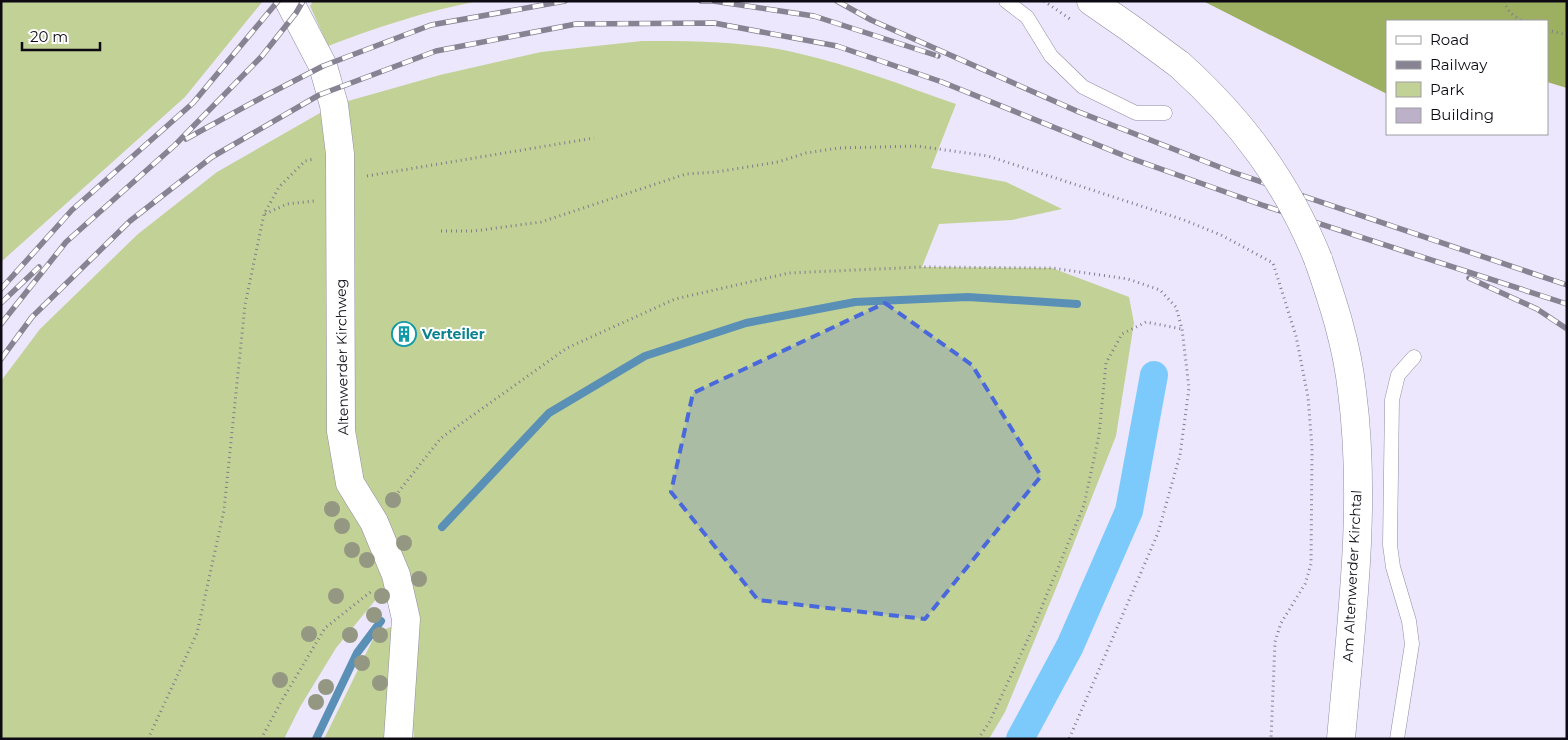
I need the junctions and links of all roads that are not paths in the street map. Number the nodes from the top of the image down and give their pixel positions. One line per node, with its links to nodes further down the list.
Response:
1 (289, 1): 6 (street, Altenwerder Kirchweg)
2 (1006, 1): 4 (lane)
3 (1091, 1): 7 (street, Am Altenwerder Kirchtal, bridge)
4 (1165, 113)
5 (1414, 357): 8 (lane)
6 (398, 739)
7 (1341, 739)
8 (1397, 739)

